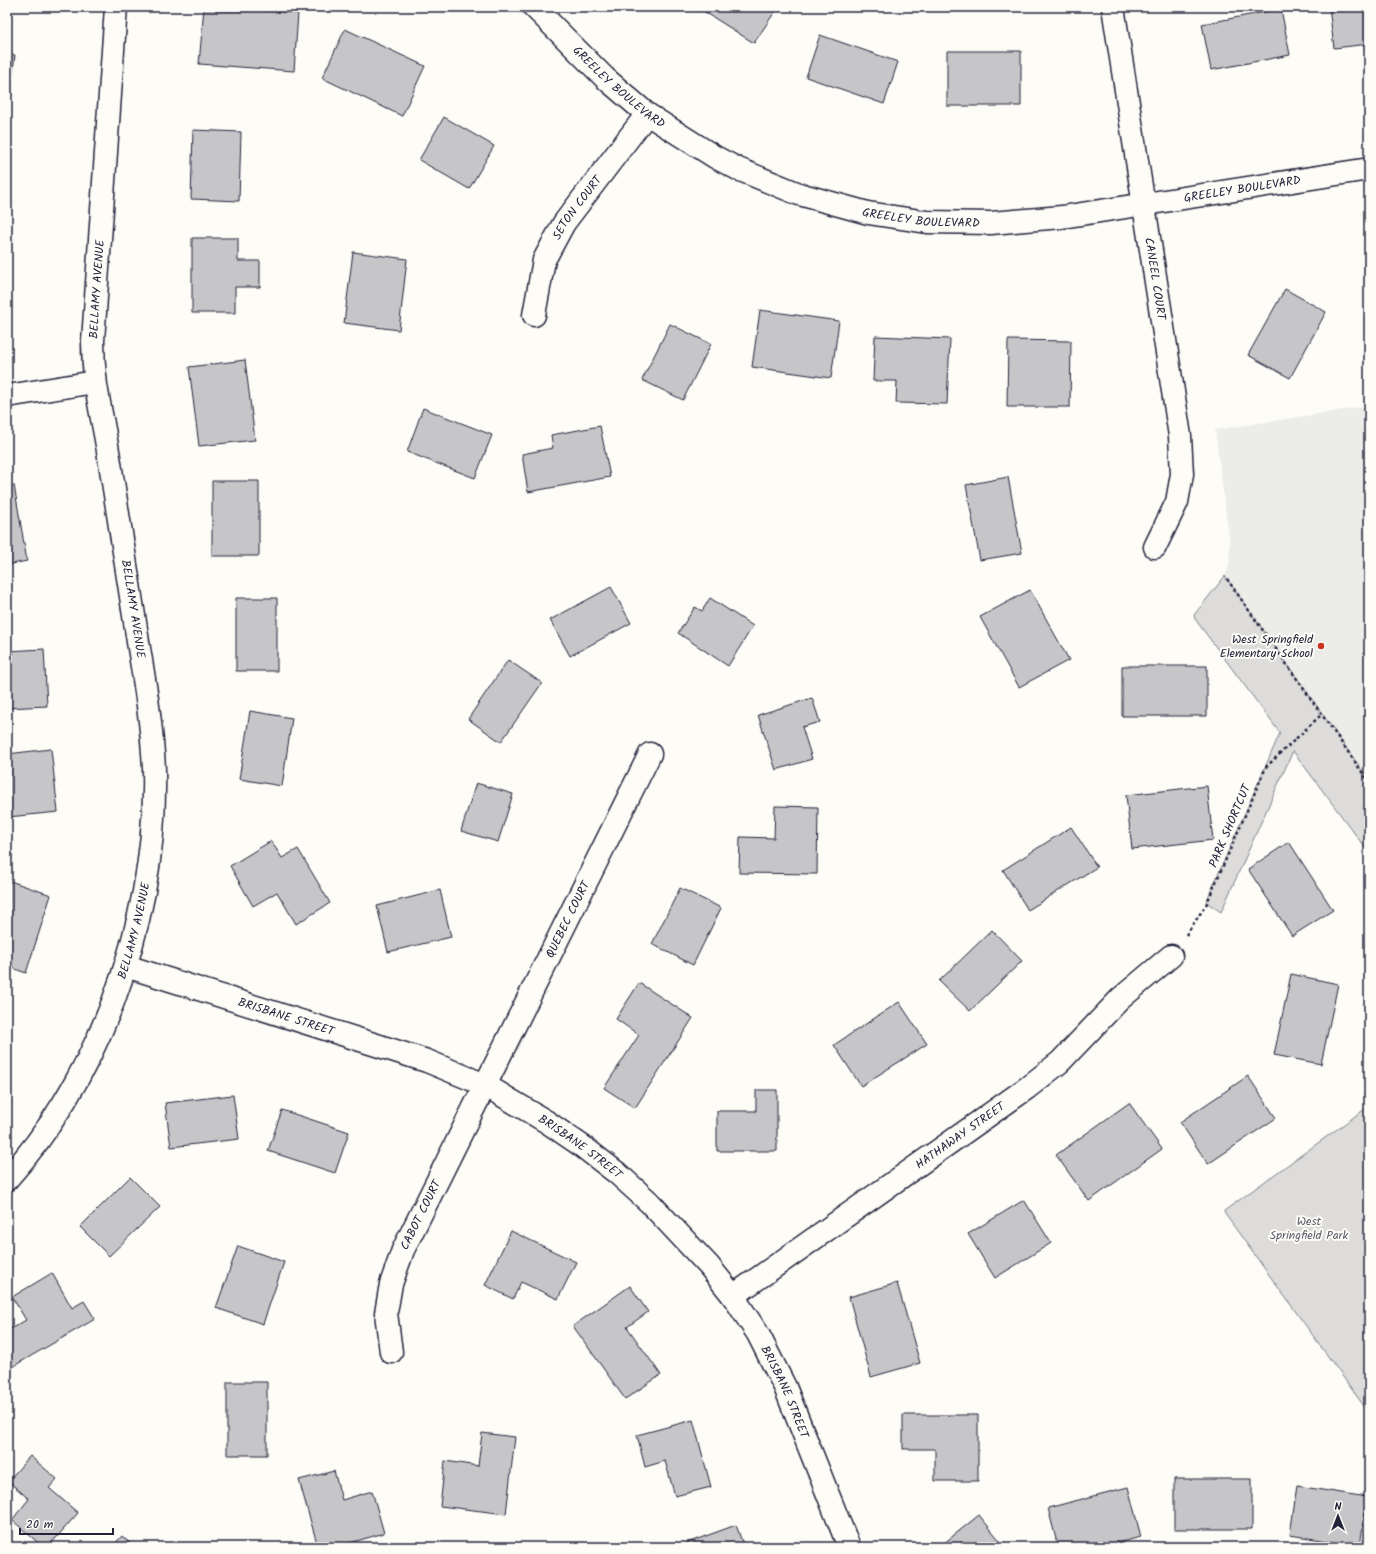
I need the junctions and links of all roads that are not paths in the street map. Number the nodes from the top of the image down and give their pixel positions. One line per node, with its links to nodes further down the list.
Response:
1 (116, 7): 8 (street, BELLAMY AVENUE)
2 (534, 7): 4 (street, GREELEY BOULEVARD)
3 (1113, 7): 6 (street, CANEEL COURT)
4 (647, 114): 6 (street, GREELEY BOULEVARD); 7 (street, SETON COURT)
5 (1369, 169): 6 (street, GREELEY BOULEVARD)
6 (1143, 204): 10 (street, CANEEL COURT)
7 (534, 315)
8 (95, 382): 9 (street); 13 (street, BELLAMY AVENUE)
9 (7, 396)
10 (1155, 547)
11 (650, 754): 14 (street, QUEBEC COURT)
12 (1172, 956): 16 (street, HATHAWAY STREET)
13 (126, 966): 14 (street, BRISBANE STREET); 15 (street, BELLAMY AVENUE)
14 (485, 1085): 16 (street, BRISBANE STREET); 17 (street, CABOT COURT)
15 (7, 1179)
16 (733, 1296): 18 (street, BRISBANE STREET)
17 (390, 1352)
18 (849, 1547)

